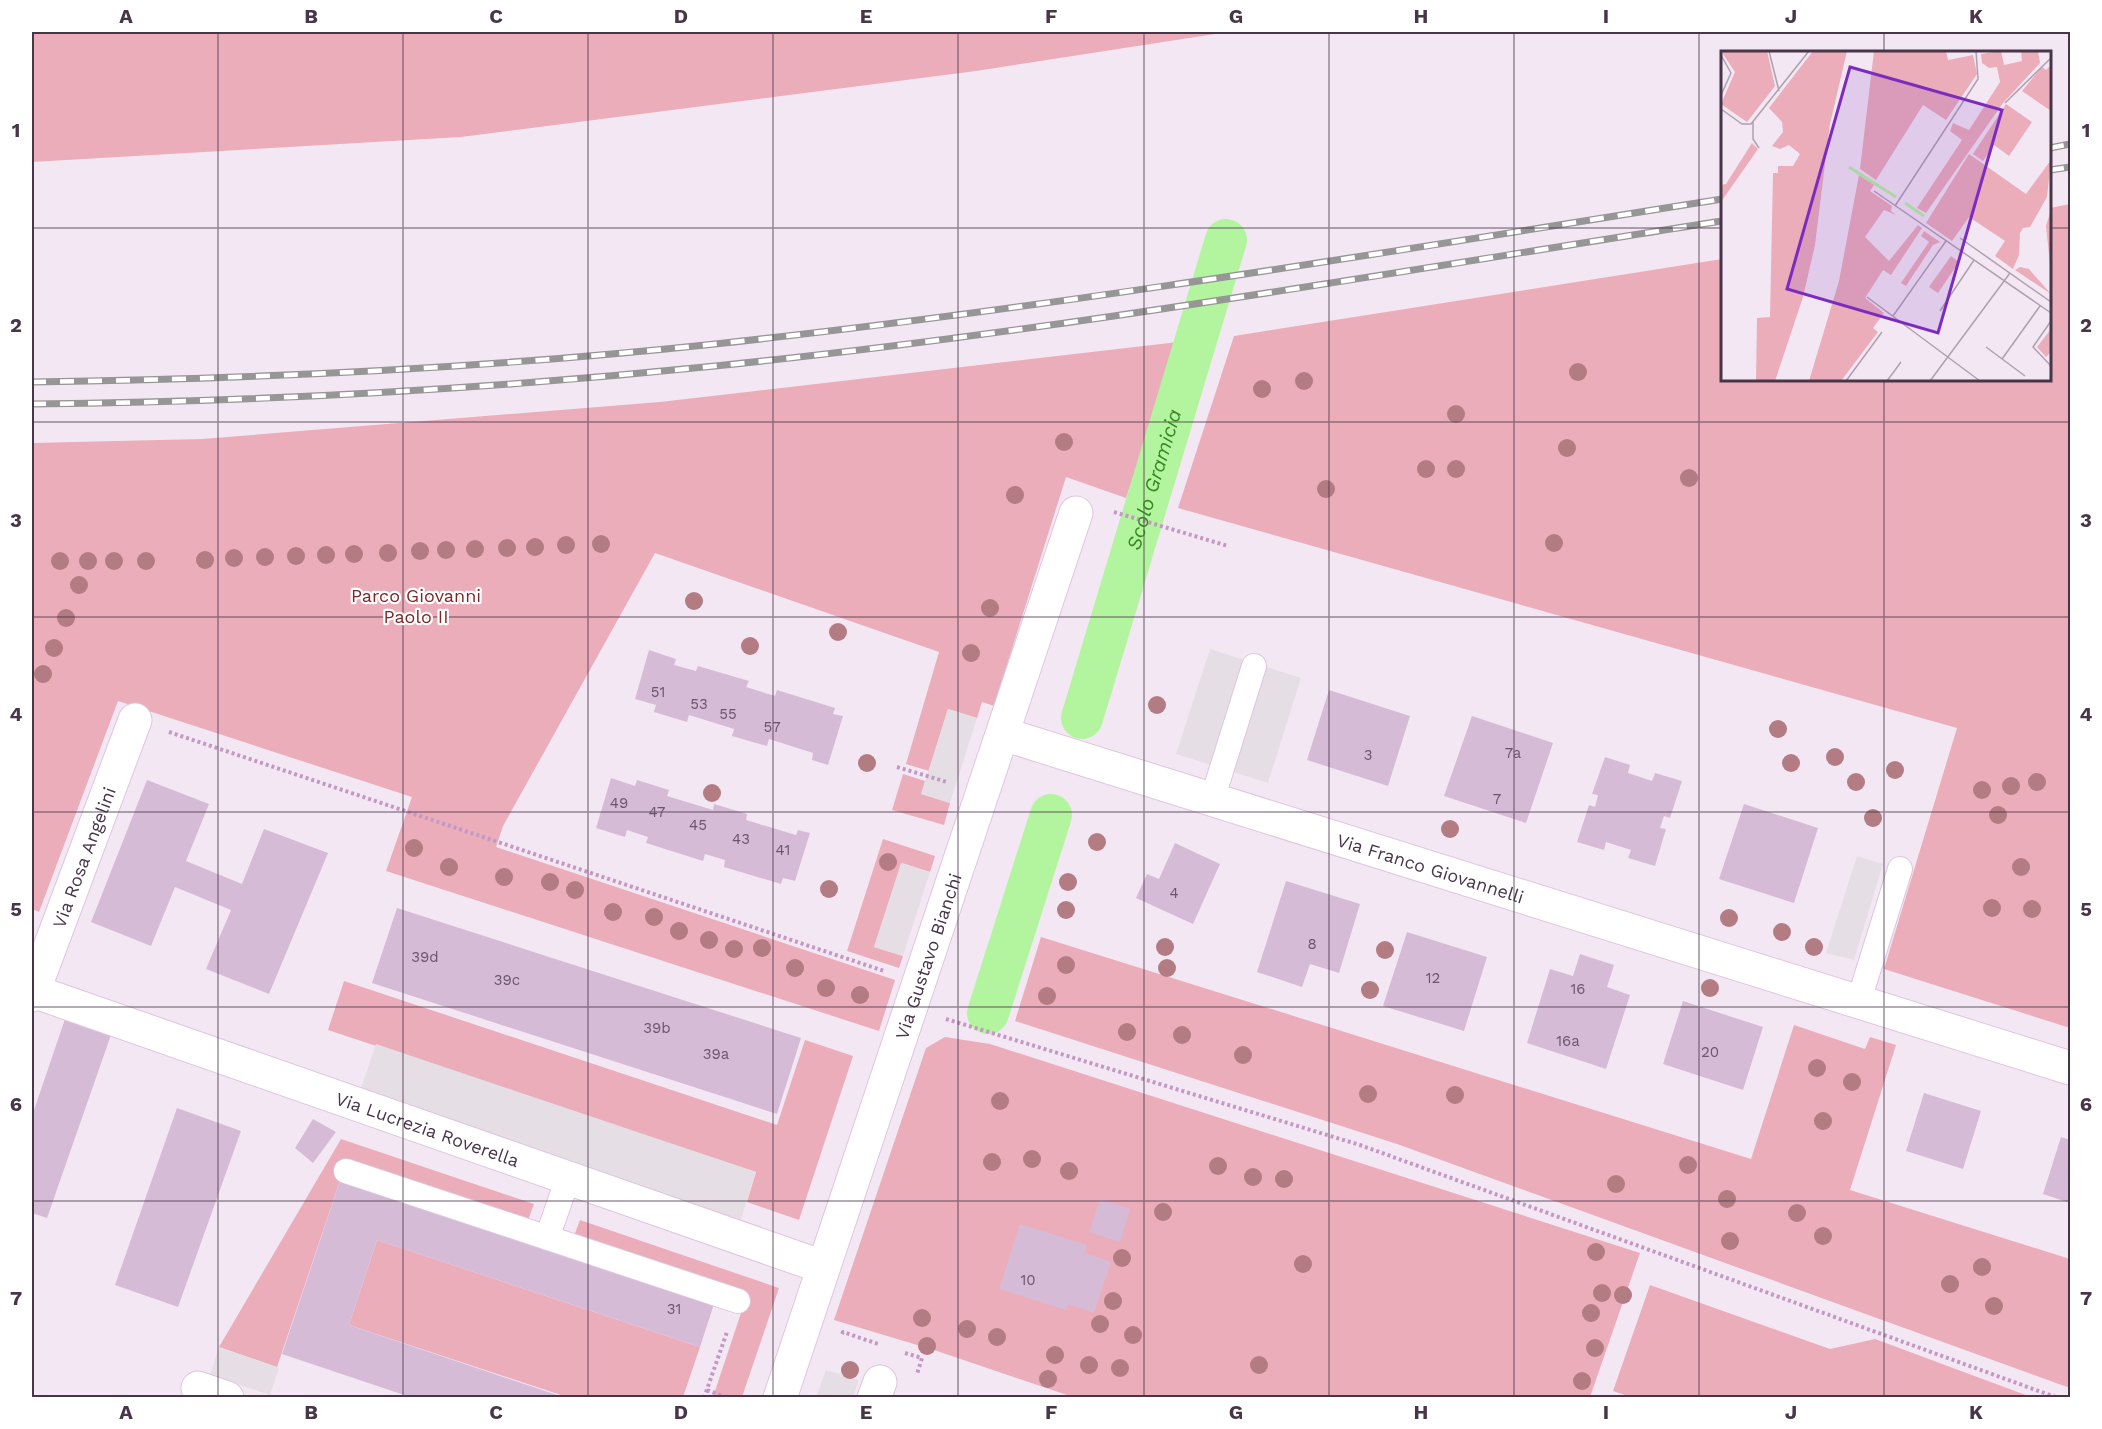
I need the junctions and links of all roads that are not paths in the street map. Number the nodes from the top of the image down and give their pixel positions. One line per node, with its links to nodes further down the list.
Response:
1 (1090, 511): 4 (street, Via Gustavo Bianchi)
2 (1254, 666): 5 (lane)
3 (135, 720): 7 (street, Via Rosa Angelini)
4 (1002, 734): 5 (street, Via Franco Giovannelli); 13 (street, Via Gustavo Bianchi)
5 (1212, 800): 8 (street, Via Franco Giovannelli)
6 (1900, 869): 8 (lane)
7 (32, 993): 11 (street, Via Lucrezia Roverella)
8 (1859, 1000): 9 (street, Via Franco Giovannelli)
9 (2070, 1068)
10 (346, 1171): 12 (lane)
11 (567, 1178): 12 (lane); 13 (street, Via Lucrezia Roverella)
12 (547, 1238): 14 (lane)
13 (823, 1267): 15 (street, Via Gustavo Bianchi)
14 (738, 1301)
15 (780, 1398)

